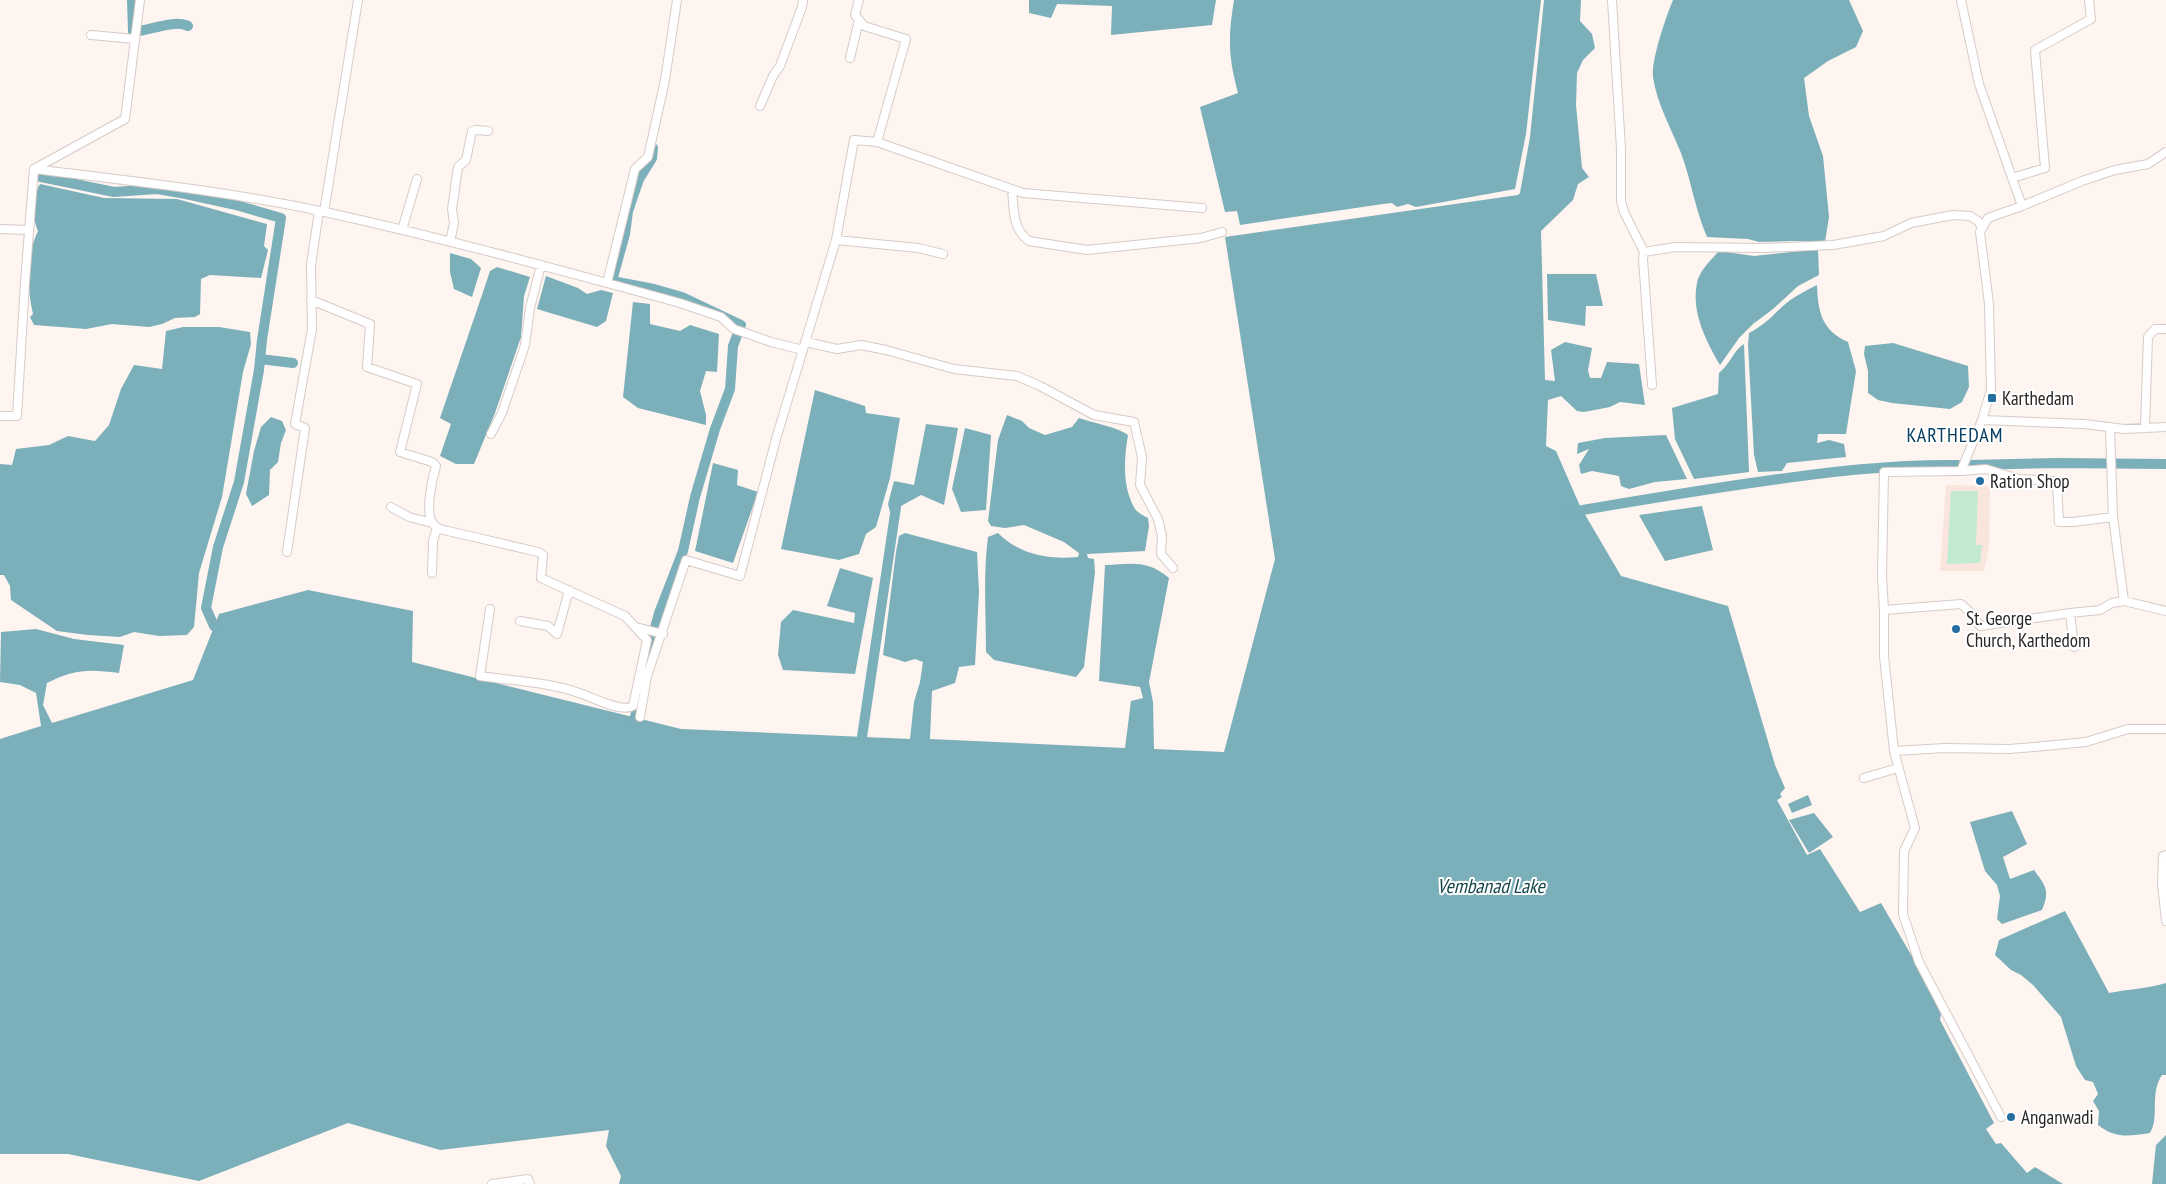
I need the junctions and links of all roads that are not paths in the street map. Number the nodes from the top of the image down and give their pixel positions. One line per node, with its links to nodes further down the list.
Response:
1 (140, 0): 11 (street)
2 (358, 0): 23 (street)
3 (677, 0): 34 (street)
4 (803, 0): 13 (street)
5 (859, 0): 9 (street)
6 (1612, 0): 31 (street)
7 (1961, 0): 18 (street)
8 (2089, 0): 18 (street)
9 (859, 20): 12 (street); 15 (street)
10 (91, 34): 11 (street)
11 (136, 34): 17 (street)
12 (850, 58)
13 (760, 106)
14 (488, 131): 30 (street)
15 (877, 142): 20 (street); 29 (street)
16 (2166, 152): 21 (street)
17 (34, 169): 23 (street); 26 (street)
18 (2012, 178): 21 (street)
19 (417, 179): 27 (street)
20 (1012, 189): 22 (street); 28 (street)
21 (2022, 206): 24 (street)
22 (1202, 208)
23 (321, 212): 27 (street); 35 (street)
24 (1982, 228): 31 (street); 40 (street)
25 (0, 229): 26 (street)
26 (29, 230): 39 (street)
27 (402, 230): 30 (street)
28 (1222, 232)
29 (836, 240): 32 (street); 37 (street)
30 (450, 242): 33 (street)
31 (1644, 252): 38 (street)
32 (943, 254)
33 (541, 265): 34 (street); 44 (street)
34 (607, 283): 37 (street)
35 (311, 300): 48 (street); 49 (street)
36 (2166, 329): 43 (street)
37 (804, 346): 52 (street); 62 (street)
38 (1652, 385)
39 (0, 416)
40 (1982, 420): 42 (street); 45 (street)
41 (2166, 426): 43 (street)
42 (2110, 427): 43 (street); 47 (street)
43 (2144, 427)
44 (491, 434)
45 (1961, 471): 47 (street); 57 (street)
46 (391, 507): 48 (street)
47 (2113, 517): 55 (street)
48 (434, 526): 50 (street); 53 (street)
49 (287, 552)
50 (543, 555): 51 (street); 54 (street)
51 (549, 562)
52 (1173, 568)
53 (432, 573)
54 (569, 590): 60 (street); 61 (street)
55 (2124, 600): 58 (street); 59 (street)
56 (490, 609): 61 (street)
57 (1884, 610): 59 (street); 66 (street)
58 (2166, 610)
59 (2070, 613): 63 (street)
60 (520, 621)
61 (636, 627): 62 (street)
62 (662, 634): 64 (street)
63 (2074, 647)
64 (640, 717)
65 (2166, 729): 66 (street)
66 (1894, 751): 67 (street)
67 (1898, 768): 68 (street); 71 (street)
68 (1864, 778)
69 (2166, 855): 70 (street)
70 (2166, 921)
71 (2001, 1117)
72 (492, 1184): 73 (street)
73 (530, 1184)

